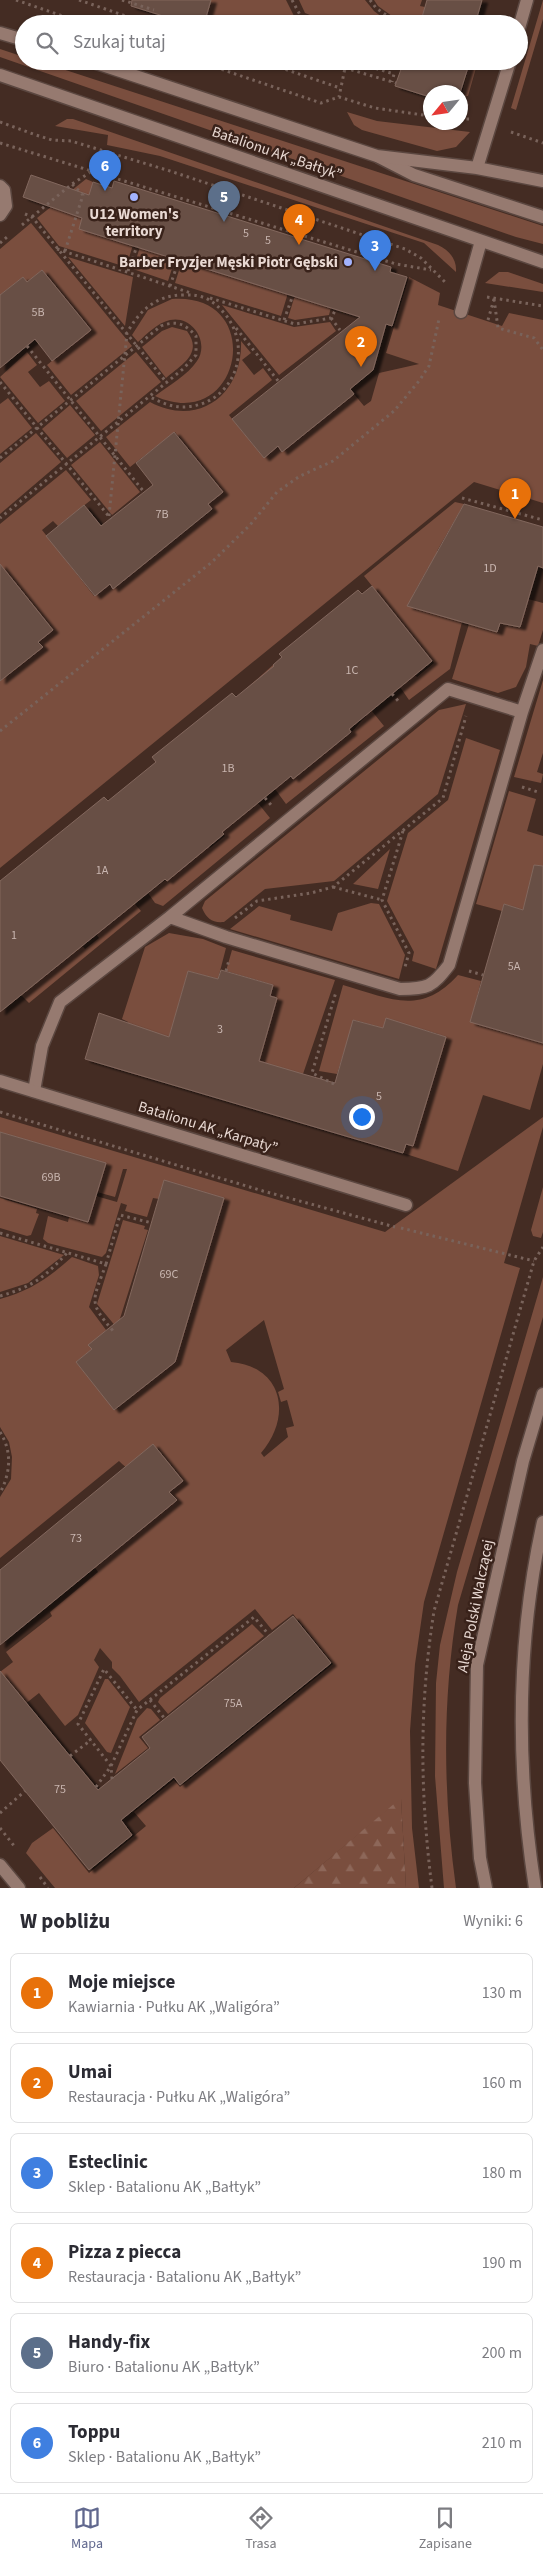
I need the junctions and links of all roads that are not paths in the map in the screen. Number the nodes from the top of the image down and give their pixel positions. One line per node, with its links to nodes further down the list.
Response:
1 (527, 0): 2 (street)
2 (523, 15)
3 (0, 33): 4 (street)
4 (15, 37)
5 (117, 70): 8 (street, Batalionu AK „Bałtyk”)
6 (507, 70): 9 (street)
7 (0, 75): 14 (street, Batalionu AK „Bałtyk”)
8 (378, 156): 9 (street, Batalionu AK „Bałtyk”); 13 (street)
9 (477, 168): 10 (street, Batalionu AK „Bałtyk”)
10 (543, 181)
11 (0, 186): 12 (street)
12 (3, 211)
13 (543, 217)
14 (481, 241): 15 (street, Batalionu AK „Bałtyk”); 16 (street)
15 (543, 262)
16 (461, 312)
17 (543, 650): 18 (street)
18 (522, 712): 19 (street); 19 (street)
19 (170, 916): 21 (street)
20 (0, 1081): 21 (street, Batalionu AK „Karpaty”)
21 (34, 1091): 22 (street, Batalionu AK „Karpaty”)
22 (406, 1205)
23 (543, 1394): 27 (street, Aleja Polski Walczącej)
24 (543, 1522): 28 (street)
25 (0, 1865): 26 (street)
26 (18, 1888)
27 (486, 1888)
28 (535, 1888)

